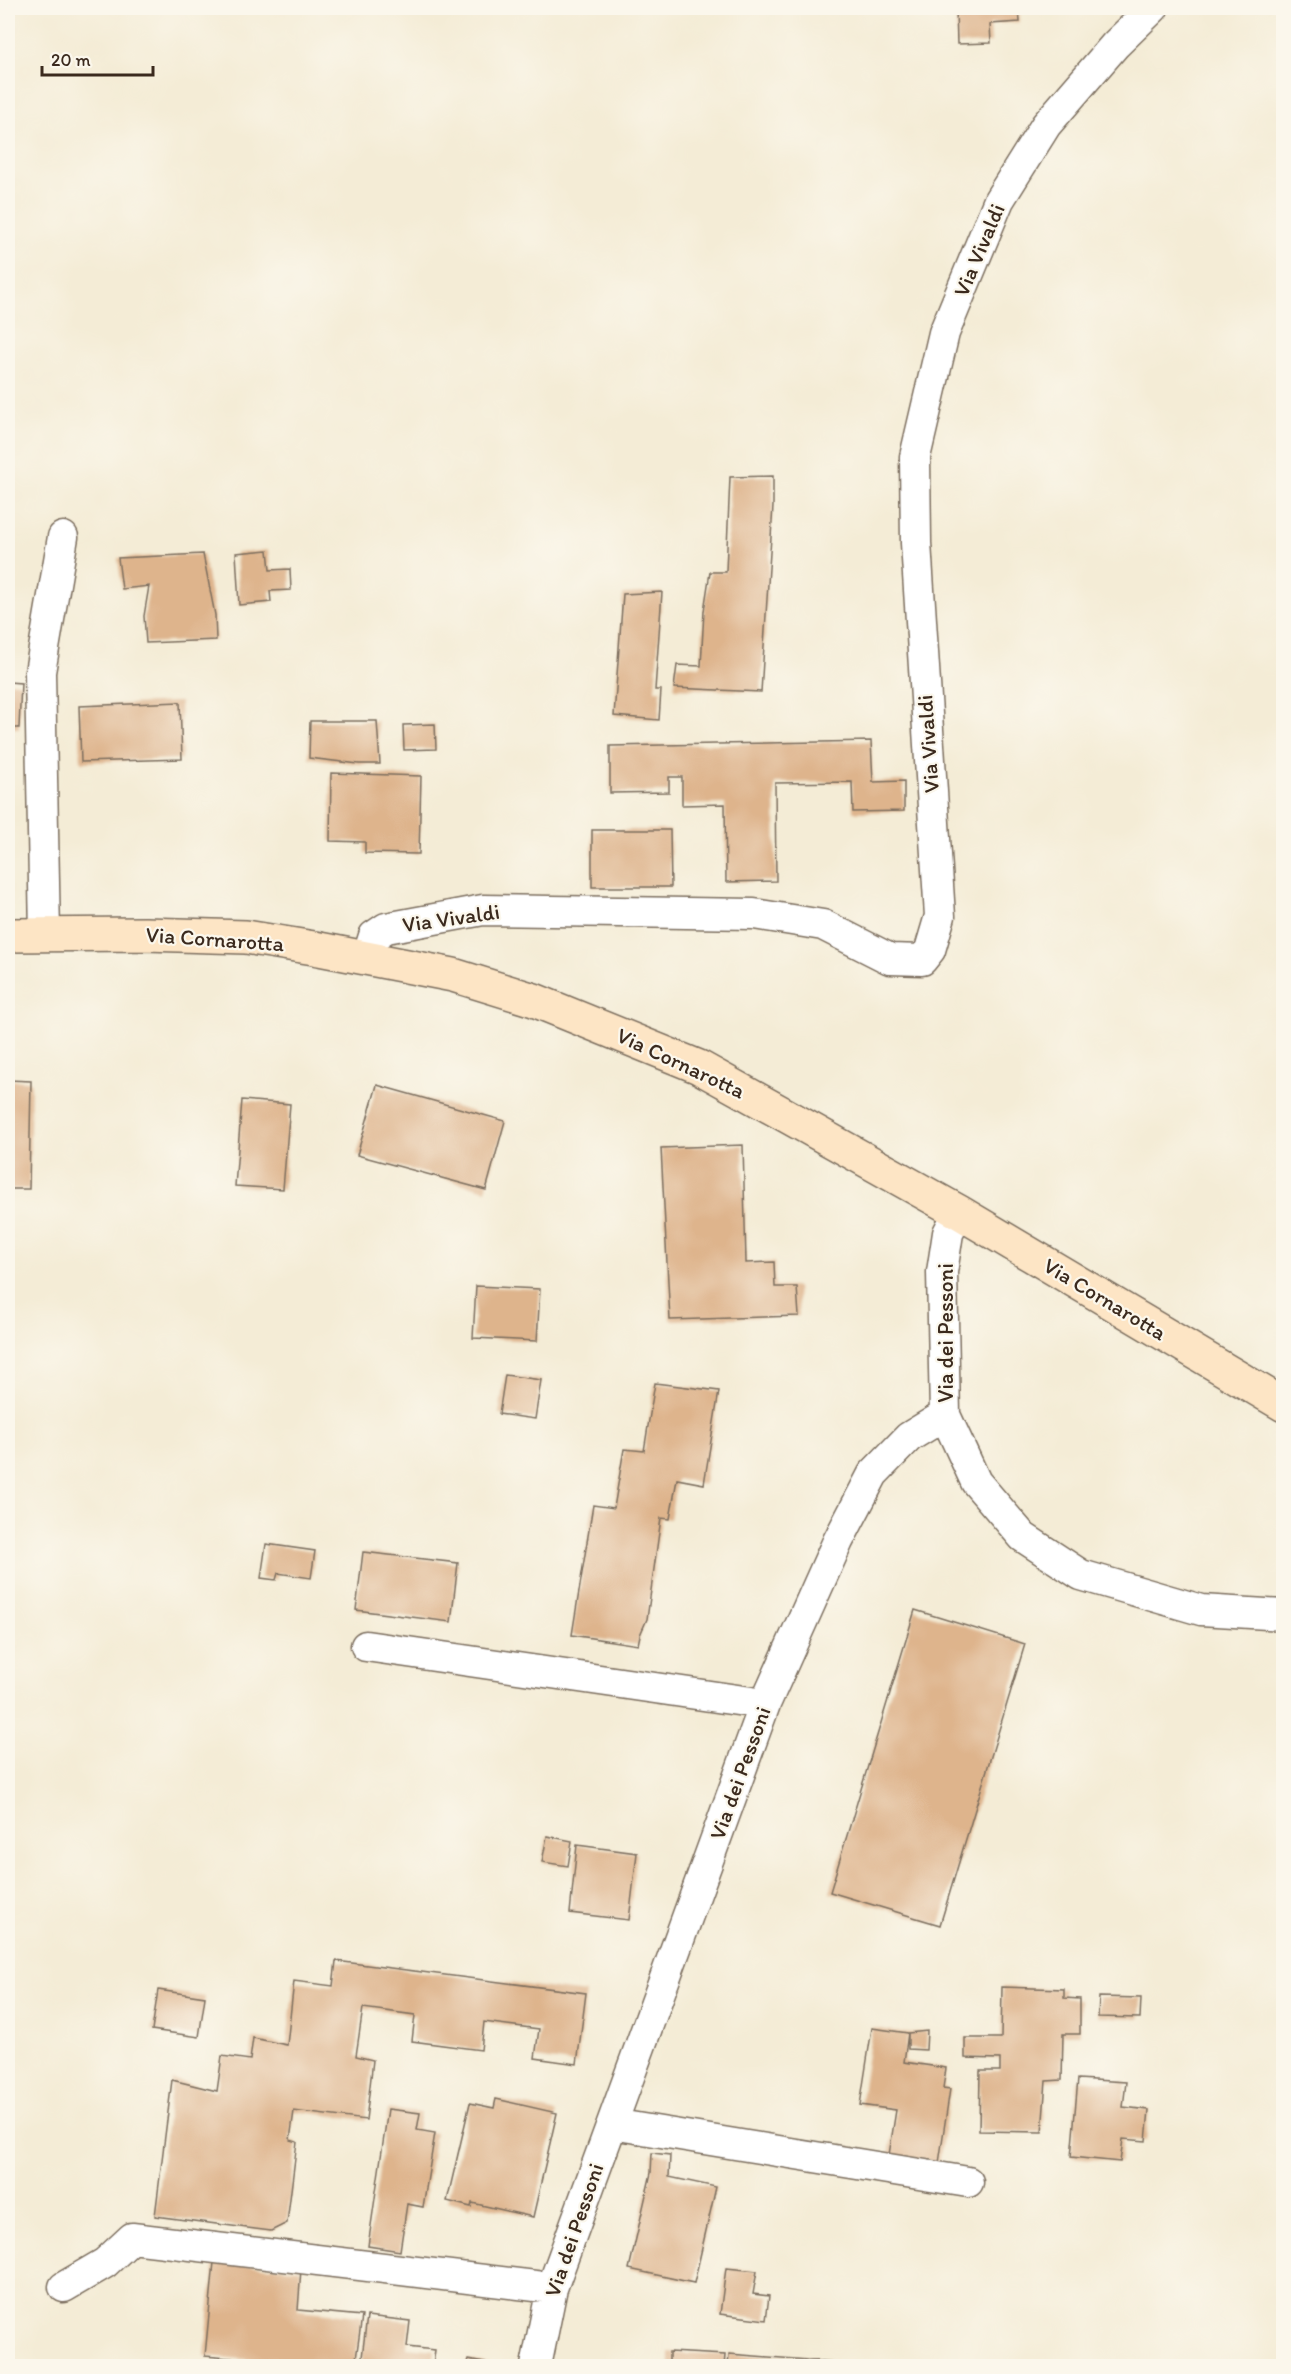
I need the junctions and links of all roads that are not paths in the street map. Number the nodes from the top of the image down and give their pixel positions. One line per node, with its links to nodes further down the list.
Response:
1 (1153, 8): 5 (street, Via Vivaldi)
2 (63, 537): 4 (street)
3 (8, 935): 4 (main road, Via Cornarotta)
4 (45, 935): 5 (main road, Via Cornarotta)
5 (367, 958): 6 (main road, Via Cornarotta)
6 (959, 1212): 7 (main road, Via Cornarotta); 8 (street, Via dei Pessoni)
7 (1284, 1405)
8 (945, 1415): 9 (street); 11 (street, Via dei Pessoni)
9 (1284, 1615)
10 (366, 1646): 11 (street)
11 (765, 1704): 12 (street, Via dei Pessoni)
12 (612, 2124): 13 (street); 15 (street, Via dei Pessoni)
13 (969, 2182)
14 (64, 2287): 15 (street)
15 (552, 2288): 16 (street, Via dei Pessoni)
16 (536, 2367)

